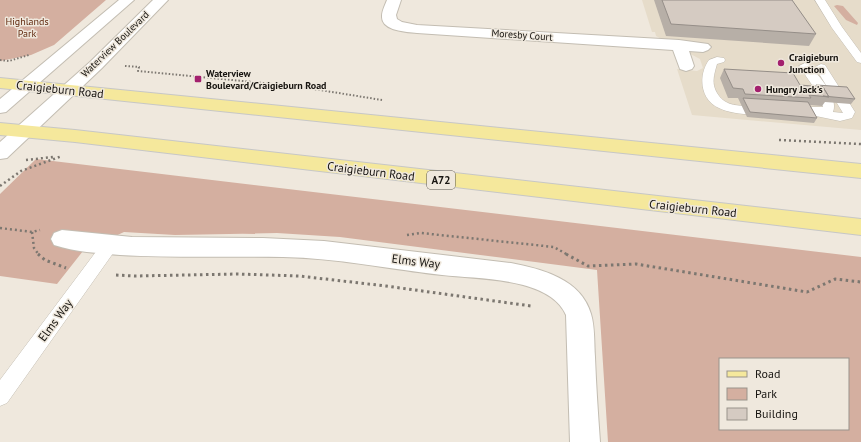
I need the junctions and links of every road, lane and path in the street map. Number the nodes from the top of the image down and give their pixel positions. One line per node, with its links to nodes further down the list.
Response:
1 (127, 0): 10 (street, Waterview Boulevard)
2 (161, 0): 11 (street, Waterview Boulevard)
3 (394, 0): 5 (street, Moresby Court)
4 (820, 0): 9 (lane)
5 (679, 45): 6 (street, Moresby Court); 12 (street)
6 (703, 47)
7 (0, 60): 10 (path)
8 (720, 60): 20 (lane)
9 (861, 60)
10 (53, 62): 16 (street, Waterview Boulevard)
11 (96, 65): 17 (street, Waterview Boulevard); 18 (path)
12 (686, 66)
13 (805, 66): 20 (lane)
14 (821, 67): 20 (lane)
15 (0, 83): 16 (main road, Craigieburn Road)
16 (26, 86): 17 (main road, Craigieburn Road); 19 (street, Waterview Boulevard)
17 (68, 90): 22 (street, Waterview Boulevard); 27 (main road, Craigieburn Road)
18 (390, 101)
19 (0, 108)
20 (811, 112)
21 (0, 129): 22 (main road, Craigieburn Road / A72)
22 (22, 131): 25 (street, Waterview Boulevard); 29 (main road, Craigieburn Road / A72)
23 (775, 140): 24 (path)
24 (861, 144)
25 (0, 153)
26 (20, 160): 28 (path)
27 (861, 171)
28 (0, 186)
29 (861, 227)
30 (0, 228): 33 (path)
31 (62, 239): 32 (street, Elms Way)
32 (110, 245): 33 (lane, Elms Way); 34 (street, Elms Way)
33 (90, 272): 34 (path); 35 (lane, Elms Way)
34 (531, 277): 36 (street, Elms Way)
35 (0, 396)
36 (585, 442)

